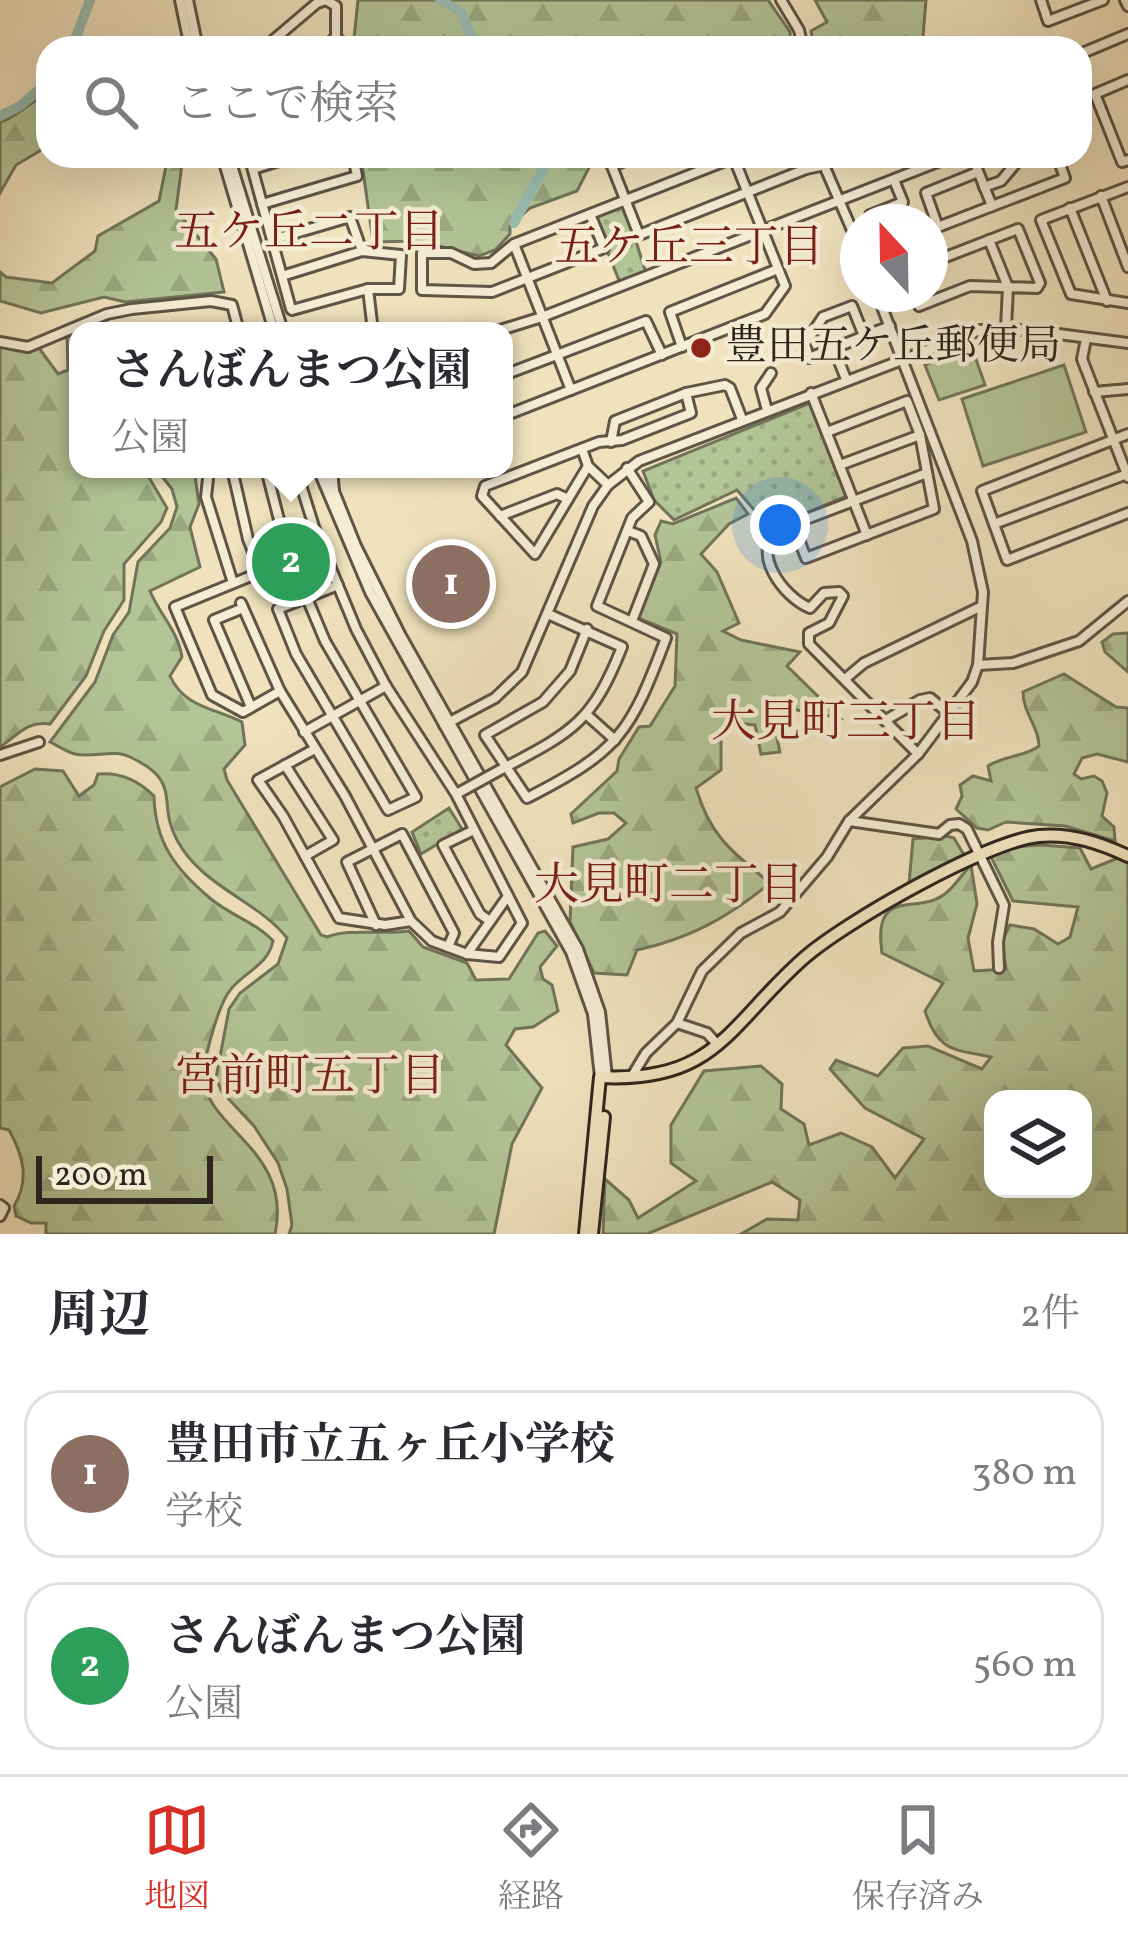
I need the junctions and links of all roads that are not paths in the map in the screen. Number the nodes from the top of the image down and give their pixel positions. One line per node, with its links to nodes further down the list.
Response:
1 (184, 0): 6 (street)
2 (781, 0): 9 (street)
3 (1041, 0): 4 (street)
4 (1103, 0)
5 (1128, 34): 10 (street)
6 (192, 36)
7 (278, 36): 8 (street)
8 (336, 36)
9 (800, 36)
10 (1092, 48)
11 (1126, 81): 12 (street); 13 (street)
12 (1128, 94)
13 (1128, 160)
14 (229, 168): 63 (street)
15 (230, 168): 64 (street)
16 (256, 168): 26 (street)
17 (355, 168): 36 (street)
18 (613, 168): 34 (street)
19 (707, 168): 34 (street)
20 (739, 168): 32 (street)
21 (826, 168): 35 (street)
22 (924, 168): 29 (street)
23 (976, 168): 28 (street)
24 (1011, 168): 30 (street)
25 (1061, 168): 40 (street)
26 (253, 169): 36 (street)
27 (806, 169): 32 (street)
28 (978, 172): 30 (street); 39 (street)
29 (894, 180): 35 (street); 38 (street)
30 (984, 187): 40 (street)
31 (1128, 187): 33 (street)
32 (748, 192): 34 (street); 44 (street)
33 (1101, 196): 41 (street); 50 (street)
34 (625, 200): 42 (street)
35 (841, 200): 37 (street); 44 (street)
36 (262, 204): 45 (street)
37 (843, 204)
38 (898, 204)
39 (929, 204)
40 (992, 206): 43 (street)
41 (1070, 208): 57 (street); 57 (street)
42 (590, 214): 47 (street); 53 (street)
43 (948, 223)
44 (762, 231): 51 (street); 60 (street)
45 (272, 240): 48 (street); 52 (street)
46 (989, 240): 49 (street); 54 (street); 54 (street)
47 (514, 244): 53 (street); 53 (street)
48 (362, 251): 52 (street); 55 (street)
49 (948, 256)
50 (1128, 267)
51 (778, 269): 74 (street); 74 (street)
52 (282, 276): 55 (street)
53 (528, 279): 60 (street)
54 (1008, 287): 56 (street); 68 (street)
55 (368, 289): 65 (street)
56 (948, 295)
57 (1107, 301): 58 (street)
58 (1128, 303)
59 (884, 312): 67 (street)
60 (542, 317): 66 (street); 76 (street)
61 (87, 322): 62 (street)
62 (237, 322)
63 (272, 322)
64 (280, 322)
65 (372, 322)
66 (513, 326)
67 (890, 326): 70 (street); 78 (street)
68 (1006, 328): 71 (street); 78 (street)
69 (69, 329): 72 (street)
70 (864, 336): 75 (street); 75 (street)
71 (1086, 339): 73 (street); 84 (street)
72 (0, 342)
73 (1128, 344)
74 (682, 347): 77 (street)
75 (834, 349): 81 (street)
76 (558, 355): 77 (street); 79 (street); 83 (street)
77 (662, 355): 83 (street)
78 (902, 358): 81 (street); 123 (street)
79 (513, 372)
80 (771, 373): 87 (street)
81 (846, 380): 86 (street)
82 (1128, 389): 84 (street)
83 (571, 390): 88 (street)
84 (1094, 392): 93 (street)
85 (686, 393): 89 (street); 94 (street); 94 (street)
86 (811, 393): 87 (street); 90 (street)
87 (767, 410): 89 (street)
88 (513, 413)
89 (742, 420): 98 (street)
90 (826, 432): 92 (street); 96 (street)
91 (1128, 434): 93 (street)
92 (920, 435): 96 (street); 99 (street)
93 (1113, 440): 100 (street); 115 (street)
94 (611, 442): 95 (street)
95 (582, 449): 97 (street); 101 (street)
96 (840, 465): 111 (street)
97 (588, 466): 109 (street); 110 (street)
98 (628, 468): 109 (street); 117 (street)
99 (928, 472): 111 (street); 118 (street)
100 (1128, 475): 115 (street)
101 (513, 476)
102 (208, 478): 119 (street)
103 (234, 478): 119 (street)
104 (268, 478): 116 (street)
105 (299, 478): 116 (street)
106 (328, 478): 137 (street)
107 (328, 478): 137 (street)
108 (508, 478): 113 (street)
109 (608, 485): 124 (street)
110 (568, 500): 113 (street); 113 (street)
111 (854, 501): 114 (street); 118 (street)
112 (1128, 514): 115 (street)
113 (500, 516)
114 (793, 524): 118 (street); 128 (street)
115 (994, 524)
116 (315, 530): 120 (street)
117 (628, 531): 125 (street); 125 (street)
118 (867, 535)
119 (233, 583): 132 (street)
120 (338, 585): 121 (street); 129 (street)
121 (307, 598): 131 (street); 135 (street)
122 (1128, 601): 127 (street)
123 (982, 606): 127 (street); 128 (street)
124 (548, 614): 126 (street); 137 (street)
125 (632, 621): 139 (street)
126 (587, 629): 134 (street); 145 (street)
127 (978, 665): 133 (street)
128 (844, 679): 136 (street)
129 (386, 686): 131 (street); 146 (street)
130 (280, 692): 132 (street); 132 (street); 138 (street)
131 (358, 701): 135 (street); 135 (street)
132 (250, 707)
133 (947, 712): 136 (street); 142 (street)
134 (587, 715): 139 (street); 145 (street)
135 (331, 716): 138 (street)
136 (886, 720): 142 (street)
137 (448, 723): 163 (street)
138 (304, 731): 141 (street)
139 (615, 740): 145 (street)
140 (39, 742): 143 (street)
141 (314, 750): 144 (street); 149 (street)
142 (918, 754): 147 (street)
143 (0, 755)
144 (285, 765): 151 (street); 151 (street)
145 (502, 769): 146 (street, bridge)
146 (458, 793): 148 (street)
147 (849, 821): 150 (street); 160 (street)
148 (474, 830): 153 (street); 155 (street)
149 (374, 848): 154 (street); 156 (street); 157 (street)
150 (982, 853): 152 (main road); 159 (street); 161 (main road)
151 (305, 856): 156 (street)
152 (1128, 856)
153 (508, 896): 155 (street); 158 (street)
154 (411, 920): 156 (street); 157 (street)
155 (490, 921): 158 (street)
156 (376, 925)
157 (448, 947): 158 (street)
158 (467, 954)
159 (999, 968)
160 (677, 1023): 161 (street); 162 (street)
161 (719, 1047): 162 (main road)
162 (632, 1076): 163 (main road)
163 (603, 1077): 166 (main road)
164 (0, 1204): 165 (street)
165 (0, 1216)
166 (588, 1234)

